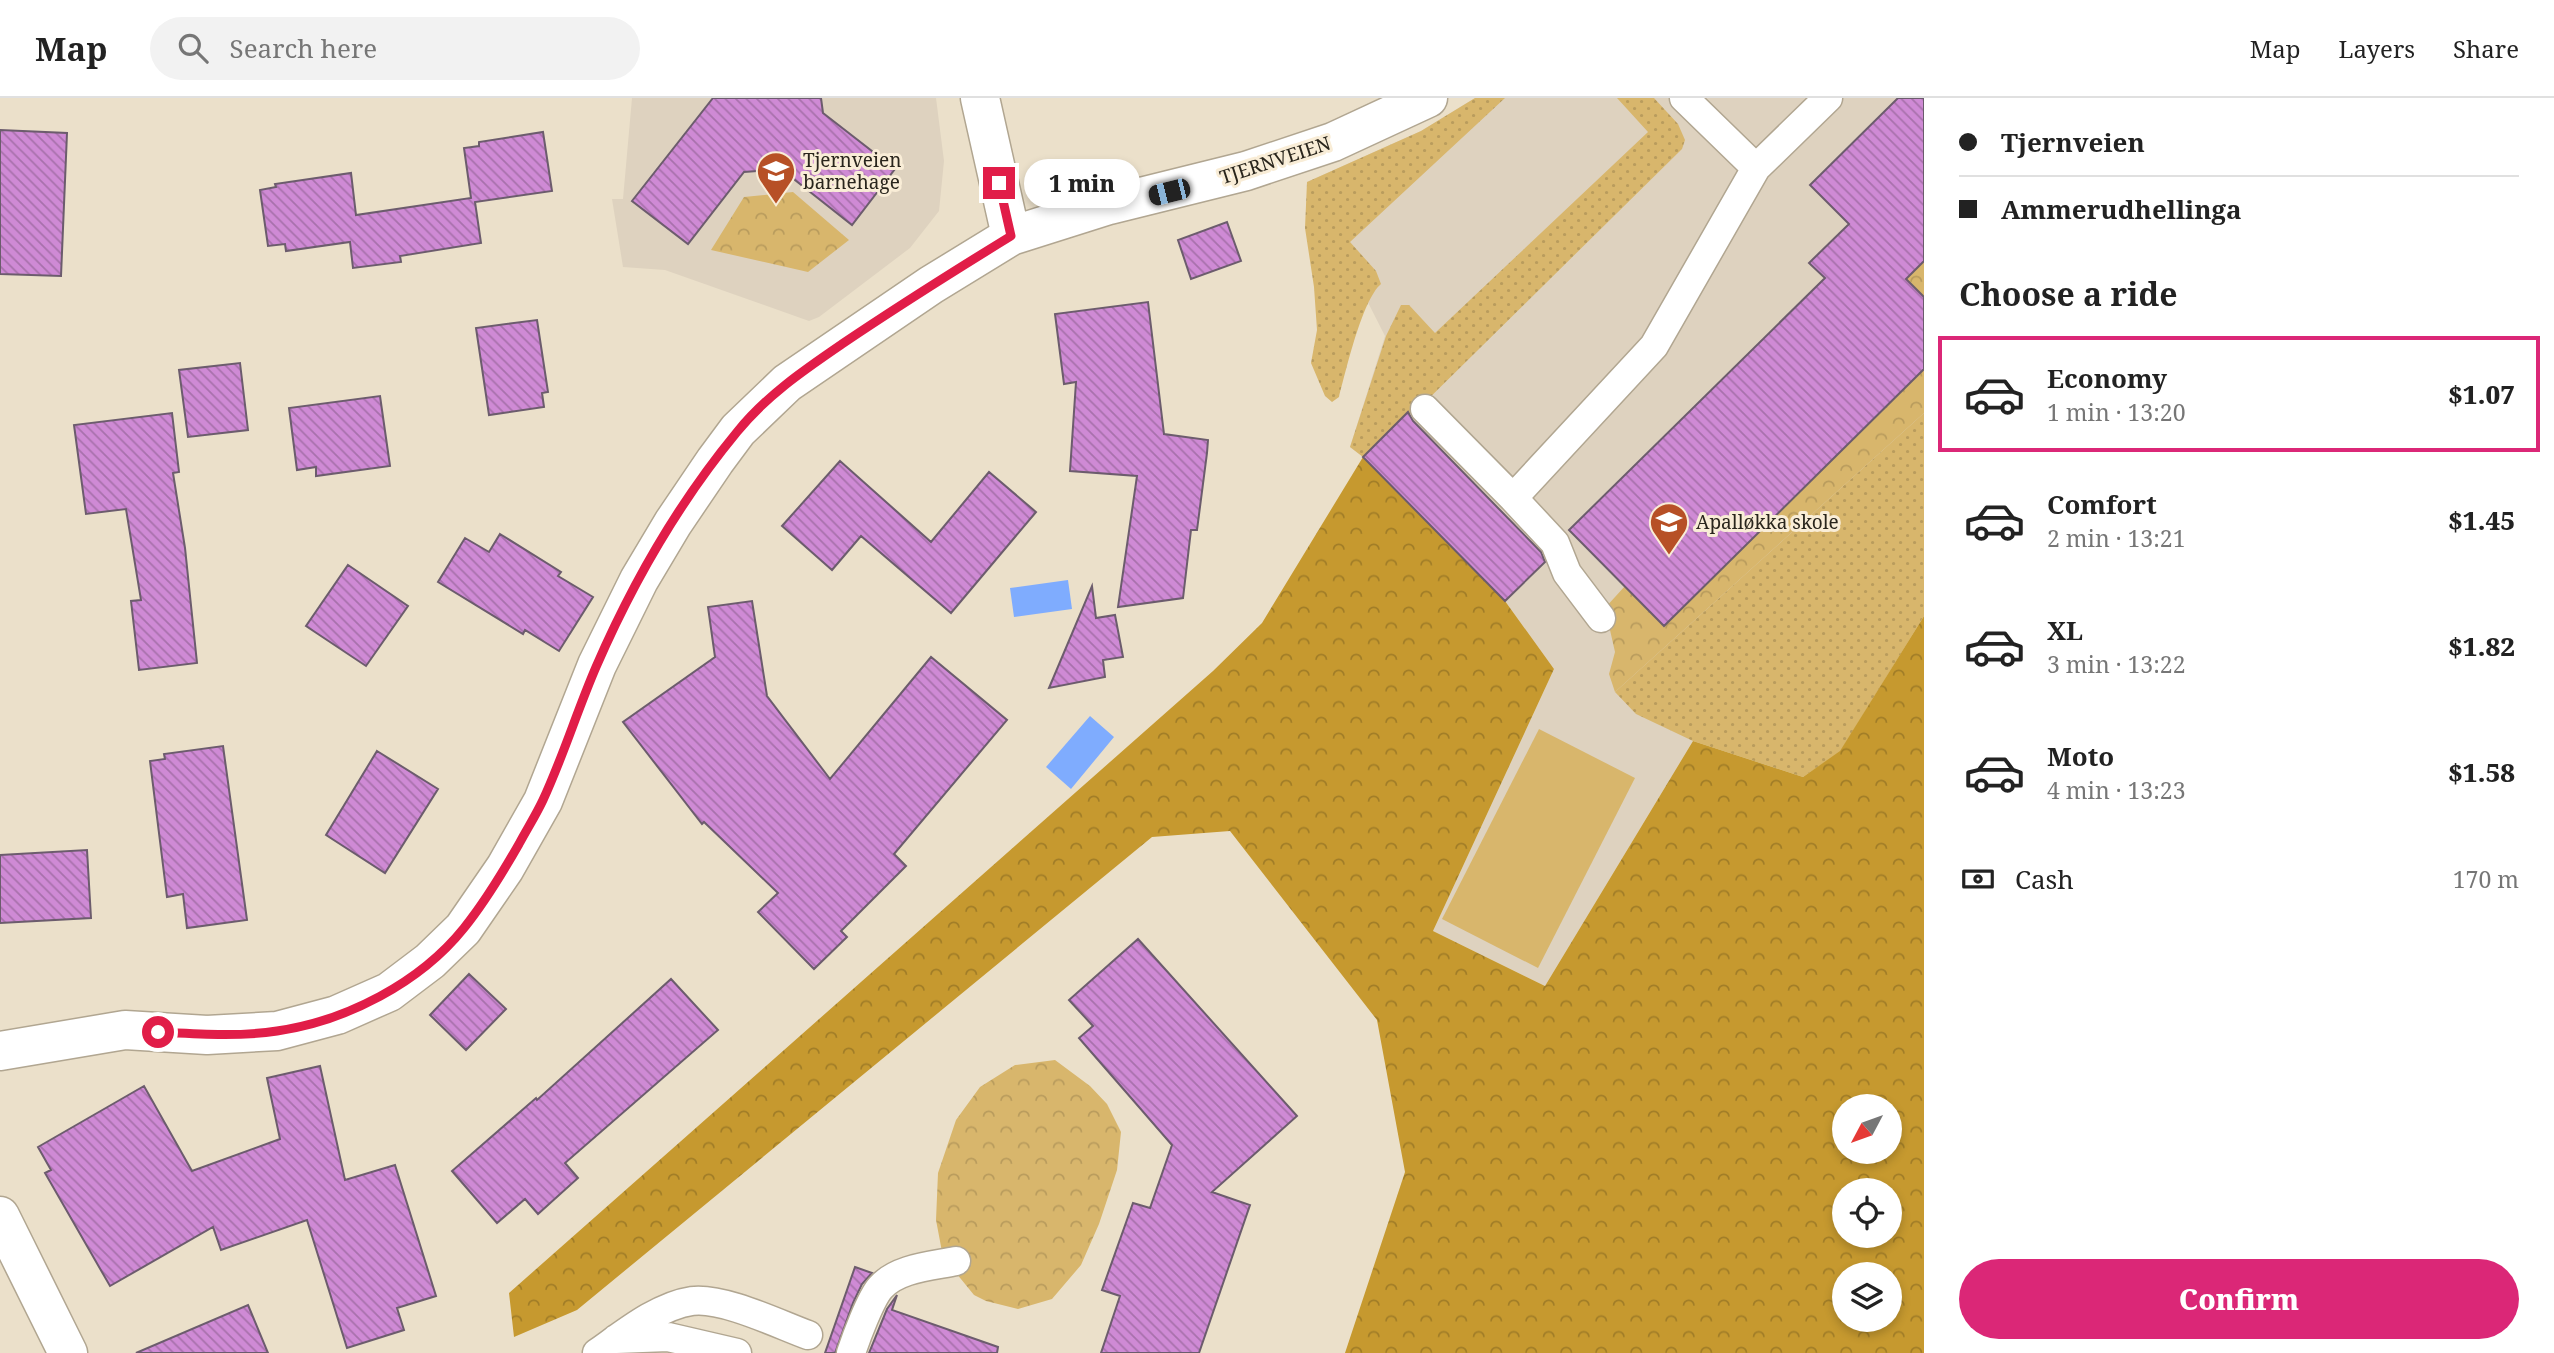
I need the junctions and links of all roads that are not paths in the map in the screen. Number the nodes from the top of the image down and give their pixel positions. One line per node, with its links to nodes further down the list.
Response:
1 (980, 98): 6 (street)
2 (1428, 98): 6 (street, TJERNVEIEN)
3 (1684, 98): 5 (lane)
4 (1828, 98): 5 (lane)
5 (1756, 168): 8 (lane)
6 (1011, 236): 10 (street, TJERNVEIEN)
7 (1425, 409): 8 (lane)
8 (1513, 498): 9 (lane)
9 (1601, 618)
10 (0, 1051)
11 (0, 1216): 15 (street)
12 (956, 1261): 17 (lane)
13 (808, 1335): 14 (lane)
14 (606, 1346): 16 (lane)
15 (68, 1353)
16 (737, 1353)
17 (851, 1353)

